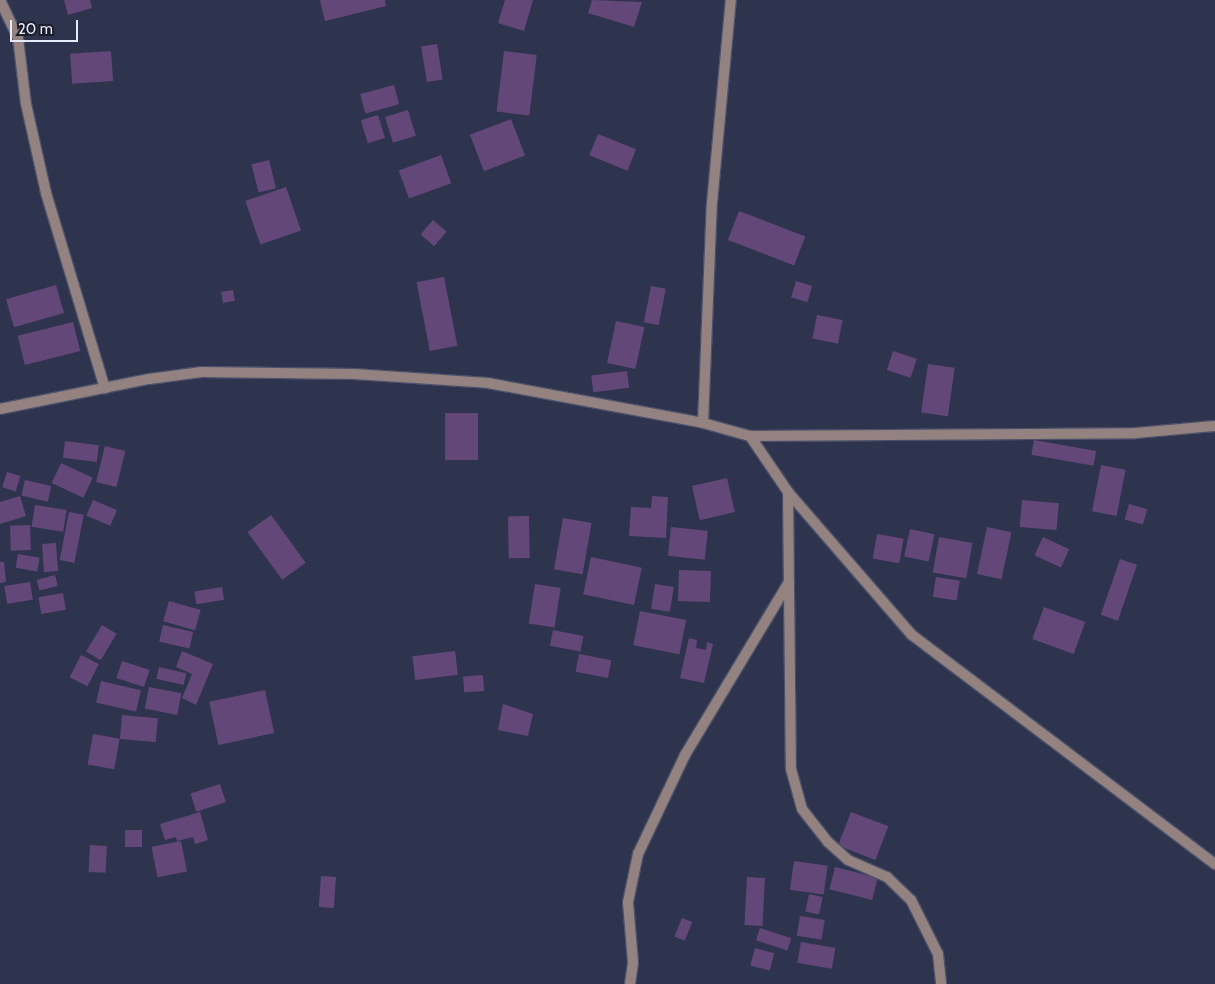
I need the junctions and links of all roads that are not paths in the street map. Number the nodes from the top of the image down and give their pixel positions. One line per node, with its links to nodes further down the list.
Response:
1 (0, 0): 3 (street)
2 (731, 0): 5 (street)
3 (105, 388): 4 (street); 5 (street)
4 (0, 409)
5 (703, 423): 7 (street)
6 (1215, 426): 7 (street)
7 (750, 436): 8 (street)
8 (788, 492): 9 (street); 10 (street)
9 (789, 581): 11 (street); 12 (street)
10 (1215, 864)
11 (630, 984)
12 (941, 984)

